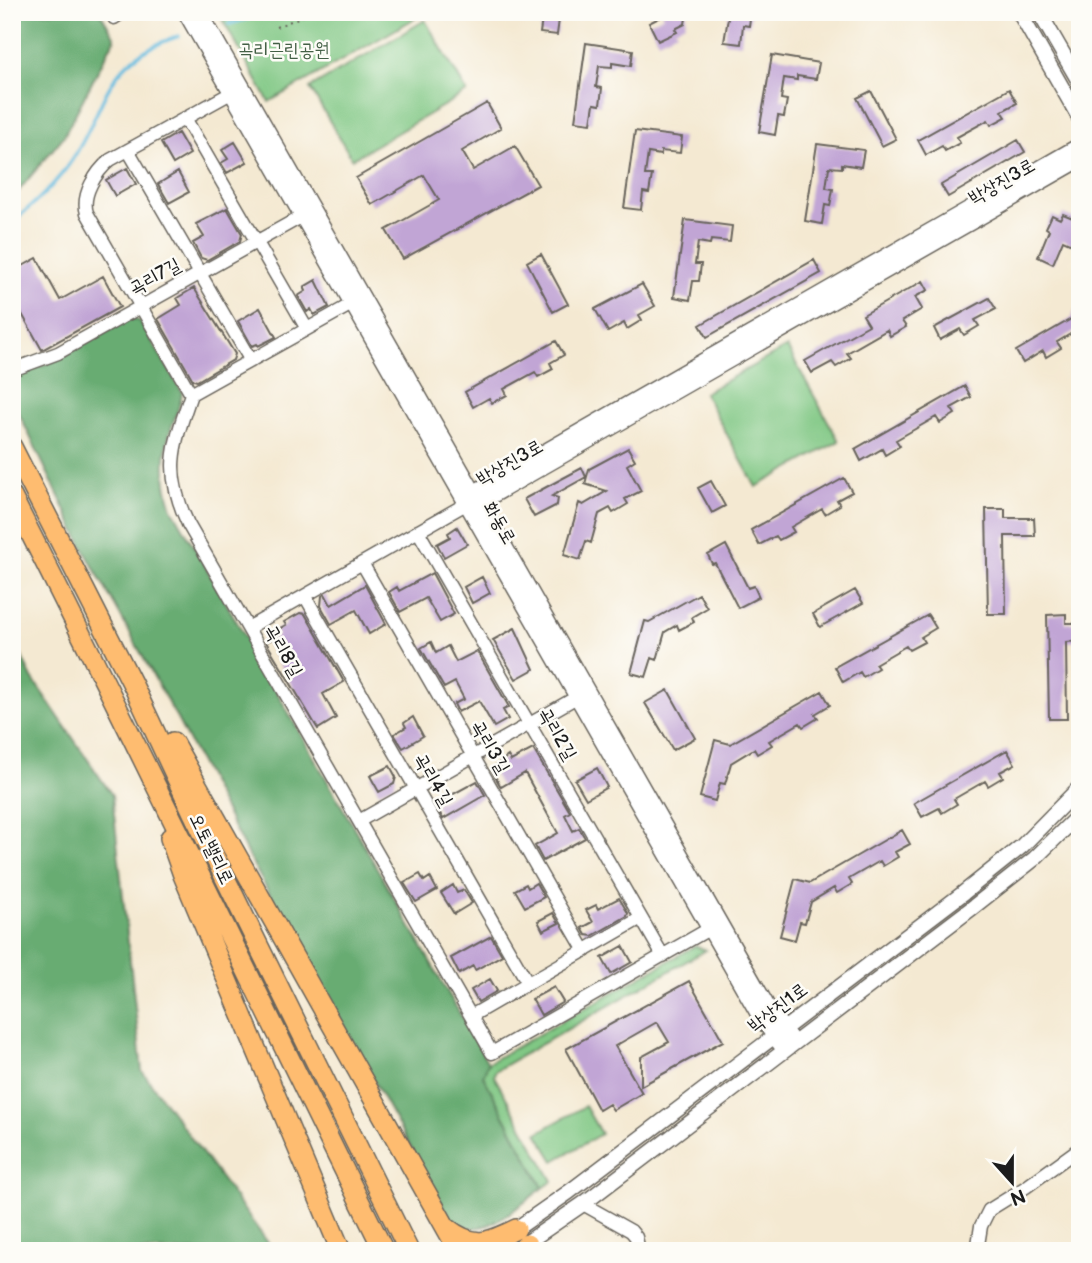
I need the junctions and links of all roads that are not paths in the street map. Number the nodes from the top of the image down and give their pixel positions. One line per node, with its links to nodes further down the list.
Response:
1 (111, 12): 2 (street)
2 (123, 12)
3 (185, 12): 8 (street, 화동로)
4 (200, 12): 14 (street, 화동로)
5 (1019, 12): 10 (street)
6 (1039, 12): 7 (street)
7 (1080, 83)
8 (231, 93): 9 (street); 14 (street, 화동로)
9 (185, 118): 12 (street); 15 (street)
10 (1080, 119)
11 (1080, 145): 25 (street, 박상진3로)
12 (128, 150): 16 (street); 18 (street)
13 (1080, 160): 25 (street, 박상진3로)
14 (307, 214): 15 (street, 곡리7길); 17 (street, 화동로)
15 (257, 242): 16 (street, 곡리7길); 19 (street)
16 (200, 274): 18 (street, 곡리7길); 20 (street)
17 (357, 301): 19 (street); 25 (street, 화동로)
18 (141, 307): 21 (street, 곡리7길); 22 (street)
19 (307, 329): 20 (street)
20 (251, 361): 22 (street)
21 (12, 370)
22 (191, 394): 29 (street, 곡리8길)
23 (12, 447): 30 (highway, 오토밸리로)
24 (12, 497): 33 (highway, 오토밸리로)
25 (473, 499): 26 (street); 31 (street, 화동로)
26 (418, 531): 27 (street); 32 (street, 곡리2길)
27 (362, 563): 28 (street); 34 (street, 곡리3길)
28 (305, 596): 29 (street); 36 (street, 곡리4길)
29 (248, 628): 38 (street, 곡리8길)
30 (118, 654): 49 (highway); 53 (highway, 오토밸리로)
31 (582, 694): 32 (street); 40 (street, 화동로); 45 (street, 화동로)
32 (530, 724): 34 (street); 39 (street, 곡리2길)
33 (133, 735): 51 (highway); 52 (highway, 오토밸리로)
34 (473, 757): 36 (street); 41 (street, 곡리3길)
35 (1080, 787): 45 (street, 박상진1로)
36 (416, 789): 38 (street); 43 (street, 곡리4길)
37 (1080, 814): 46 (street, 박상진1로)
38 (359, 821): 44 (street, 곡리8길)
39 (641, 918): 41 (street); 42 (street, 곡리2길)
40 (709, 929): 42 (street, 곡리8길); 45 (street, 화동로)
41 (584, 951): 43 (street)
42 (663, 956): 44 (street, 곡리8길)
43 (528, 983): 44 (street)
44 (471, 1016)
45 (778, 1033): 46 (street, 화동로); 50 (street, 박상진1로)
46 (789, 1047): 48 (street, 박상진1로)
47 (1080, 1148): 57 (street)
48 (583, 1204): 50 (street, 박상진1로); 56 (street)
49 (446, 1227): 50 (highway); 54 (highway)
50 (519, 1244): 55 (street, 박상진1로)
51 (341, 1251)
52 (384, 1251)
53 (409, 1251)
54 (459, 1251)
55 (491, 1251)
56 (639, 1251)
57 (977, 1251)

